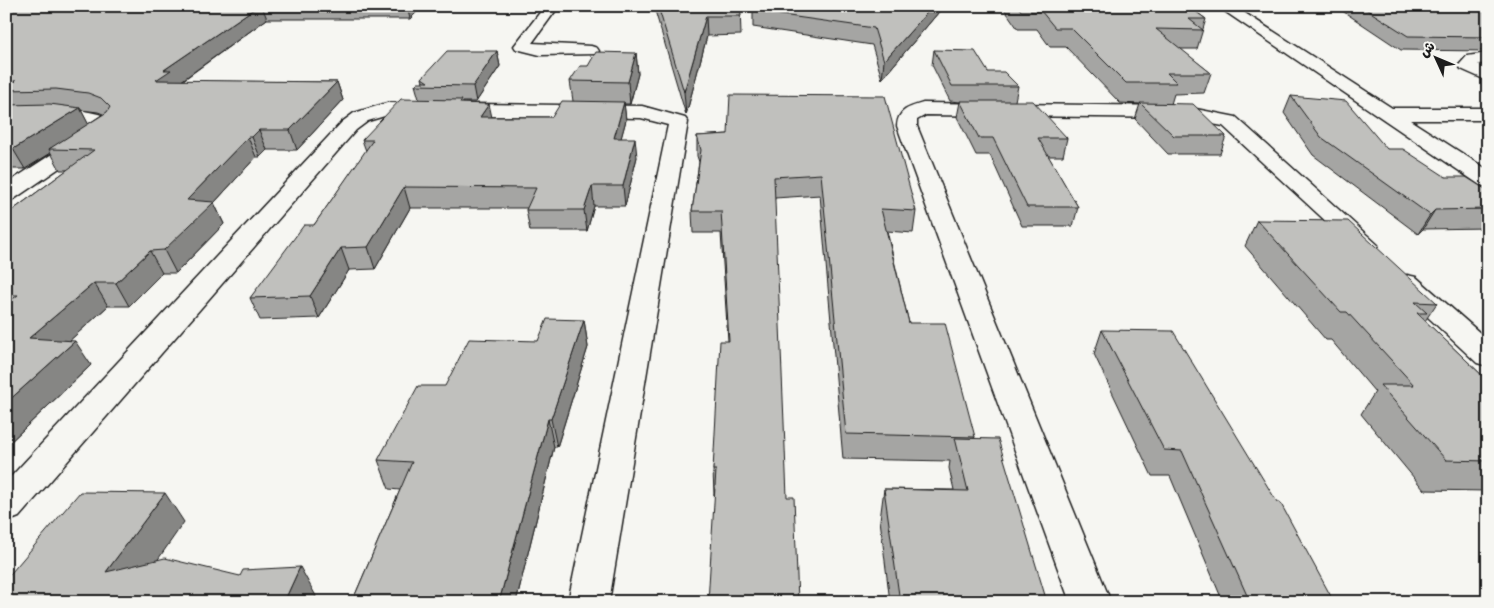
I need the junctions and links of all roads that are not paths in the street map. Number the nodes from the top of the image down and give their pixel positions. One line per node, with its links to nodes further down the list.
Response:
1 (552, 6): 3 (street)
2 (1224, 6): 6 (street)
3 (591, 51)
4 (1488, 58): 5 (street)
5 (1488, 76)
6 (1388, 114): 7 (street); 9 (street)
7 (1488, 114)
8 (6, 116): 10 (street)
9 (1488, 180)
10 (6, 194)
11 (1488, 356): 14 (street)
12 (6, 507): 13 (street)
13 (588, 602)
14 (1092, 602)

